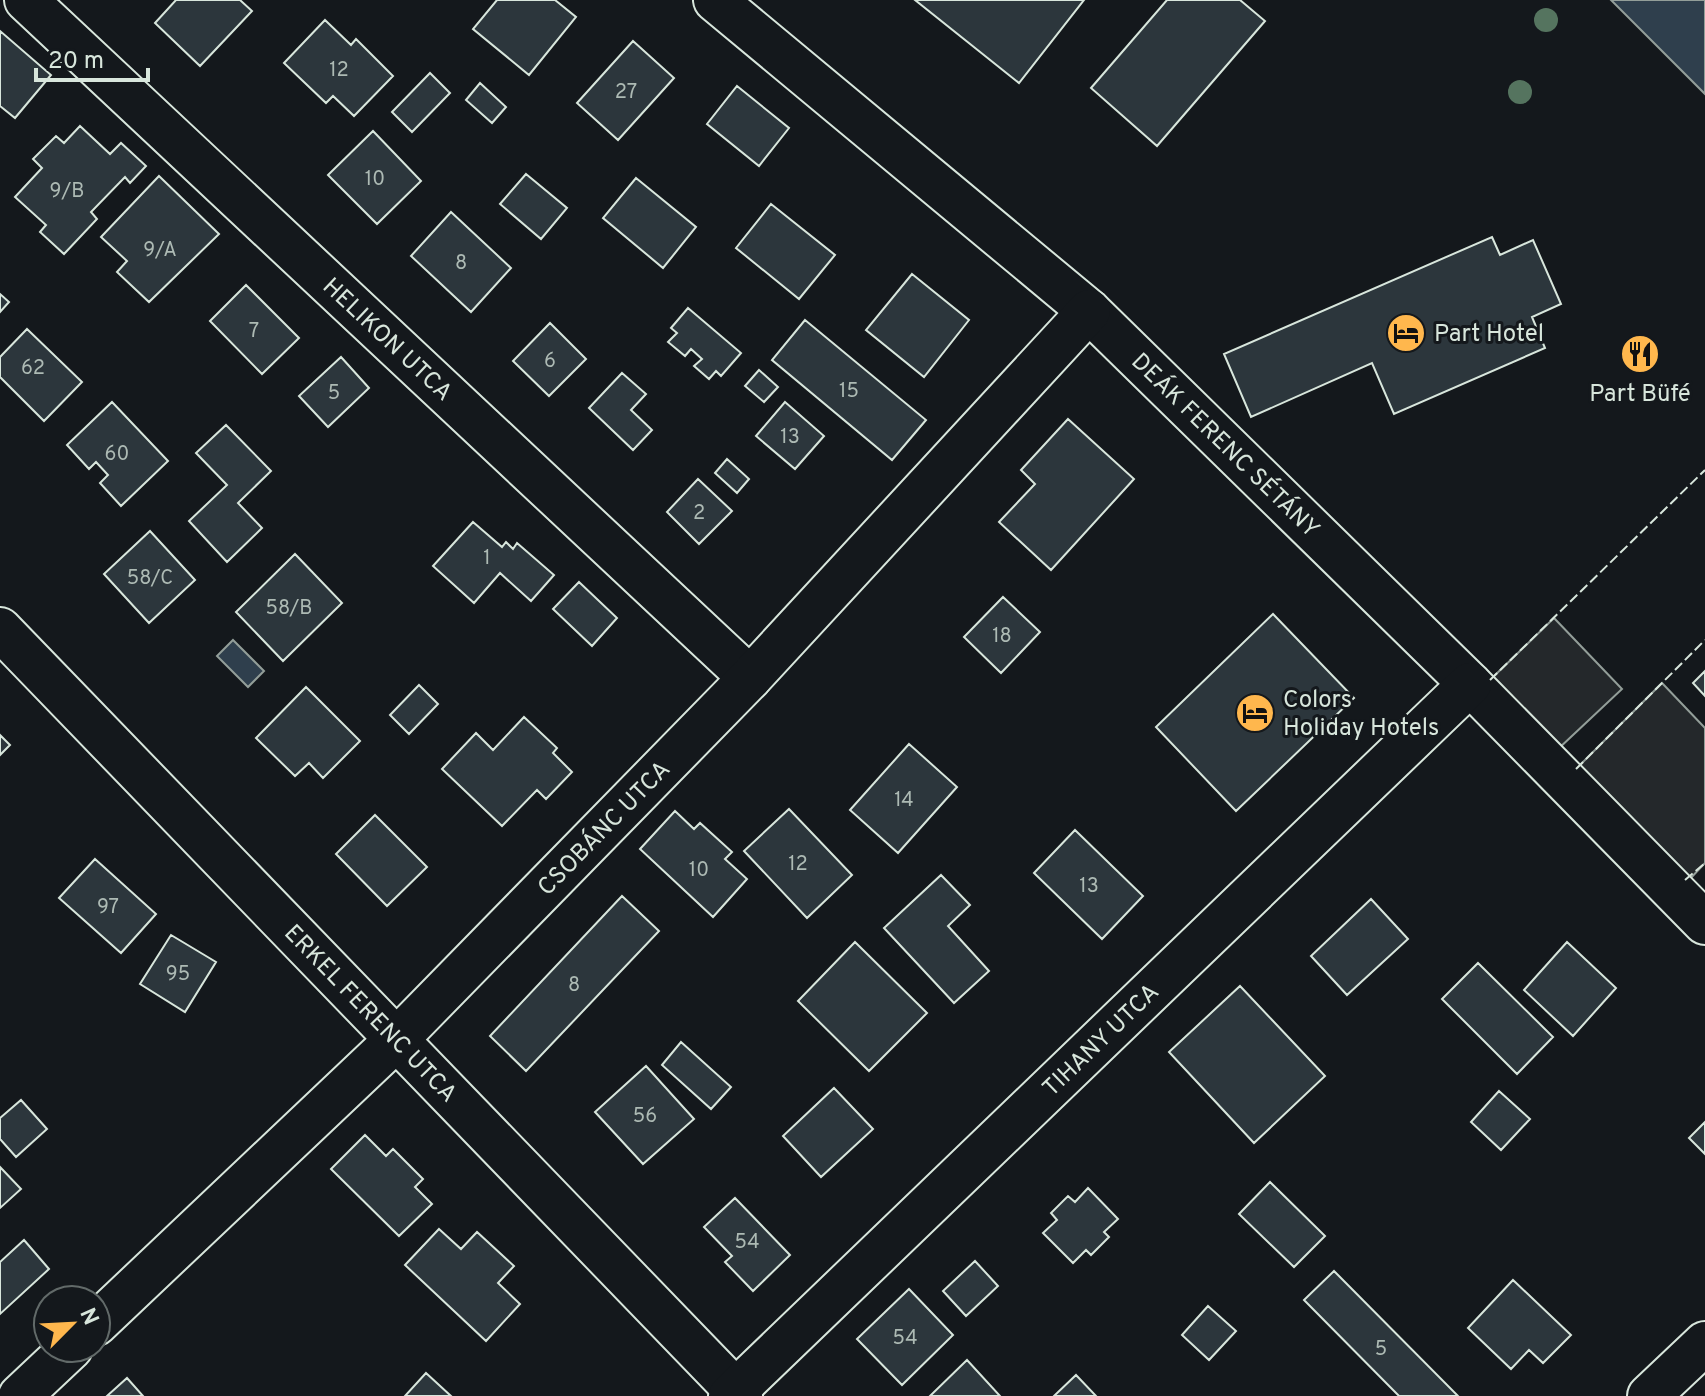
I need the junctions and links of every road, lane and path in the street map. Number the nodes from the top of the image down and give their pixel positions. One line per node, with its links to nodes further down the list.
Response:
1 (26, 0): 5 (street, HELIKON UTCA)
2 (715, 0): 3 (street, DEÁK FERENC SÉTÁNY)
3 (1089, 311): 5 (street, CSOBÁNC UTCA); 6 (street, DEÁK FERENC SÉTÁNY)
4 (0, 629): 8 (street, ERKEL FERENC UTCA)
5 (750, 678): 8 (street, CSOBÁNC UTCA)
6 (1470, 684): 7 (street, DEÁK FERENC SÉTÁNY); 12 (street, TIHANY UTCA)
7 (1705, 923)
8 (398, 1038): 9 (street, CSOBÁNC UTCA); 12 (street, ERKEL FERENC UTCA)
9 (112, 1309)
10 (1705, 1343): 14 (street)
11 (54, 1364): 13 (street)
12 (736, 1394)
13 (20, 1396)
14 (1649, 1396)

